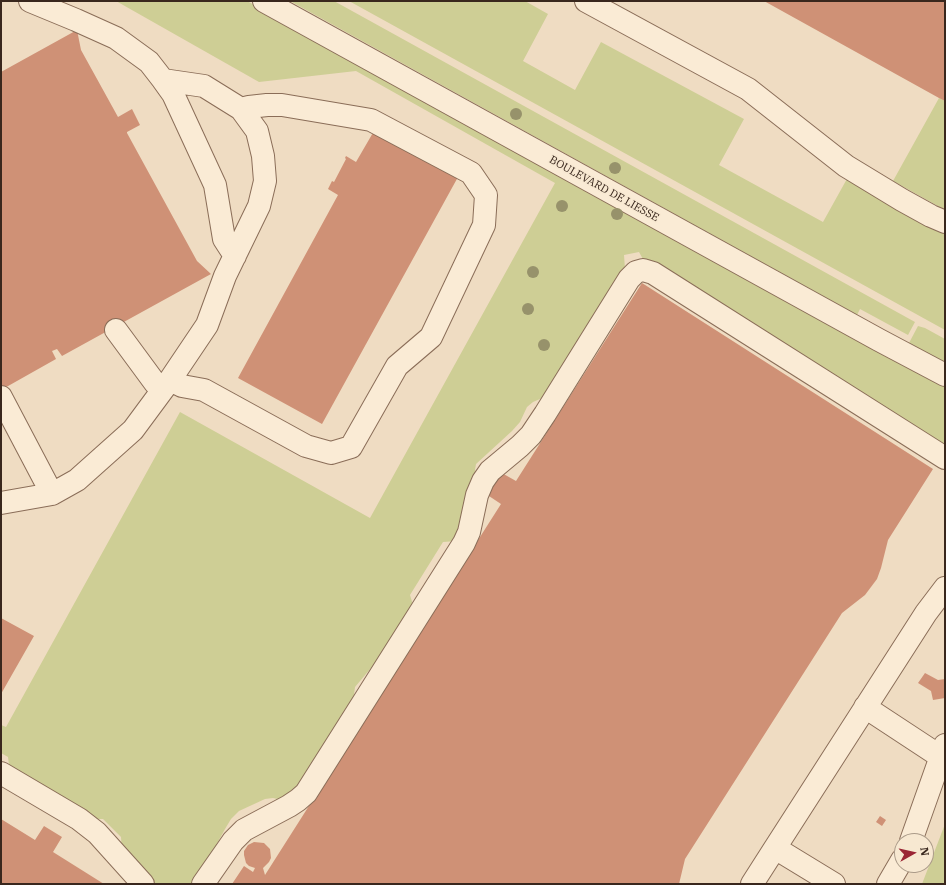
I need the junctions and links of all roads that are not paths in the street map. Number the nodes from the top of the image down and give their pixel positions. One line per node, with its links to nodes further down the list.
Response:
1 (30, 1): 4 (street)
2 (264, 1): 9 (street, BOULEVARD DE LIESSE)
3 (586, 1): 6 (street)
4 (163, 80): 5 (street); 7 (street)
5 (241, 109): 7 (street); 10 (street)
6 (945, 222)
7 (235, 256): 10 (street)
8 (116, 330): 10 (street)
9 (945, 375)
10 (167, 385): 13 (street)
11 (1, 397): 13 (street)
12 (945, 458): 23 (street)
13 (52, 494): 14 (street)
14 (1, 503)
15 (945, 588): 16 (street)
16 (865, 707): 17 (street); 20 (street)
17 (943, 751): 19 (street)
18 (1, 773): 22 (street)
19 (914, 833)
20 (774, 848): 24 (street); 25 (street)
21 (894, 873): 26 (street)
22 (143, 884)
23 (203, 884)
24 (752, 884)
25 (834, 884)
26 (888, 884)

